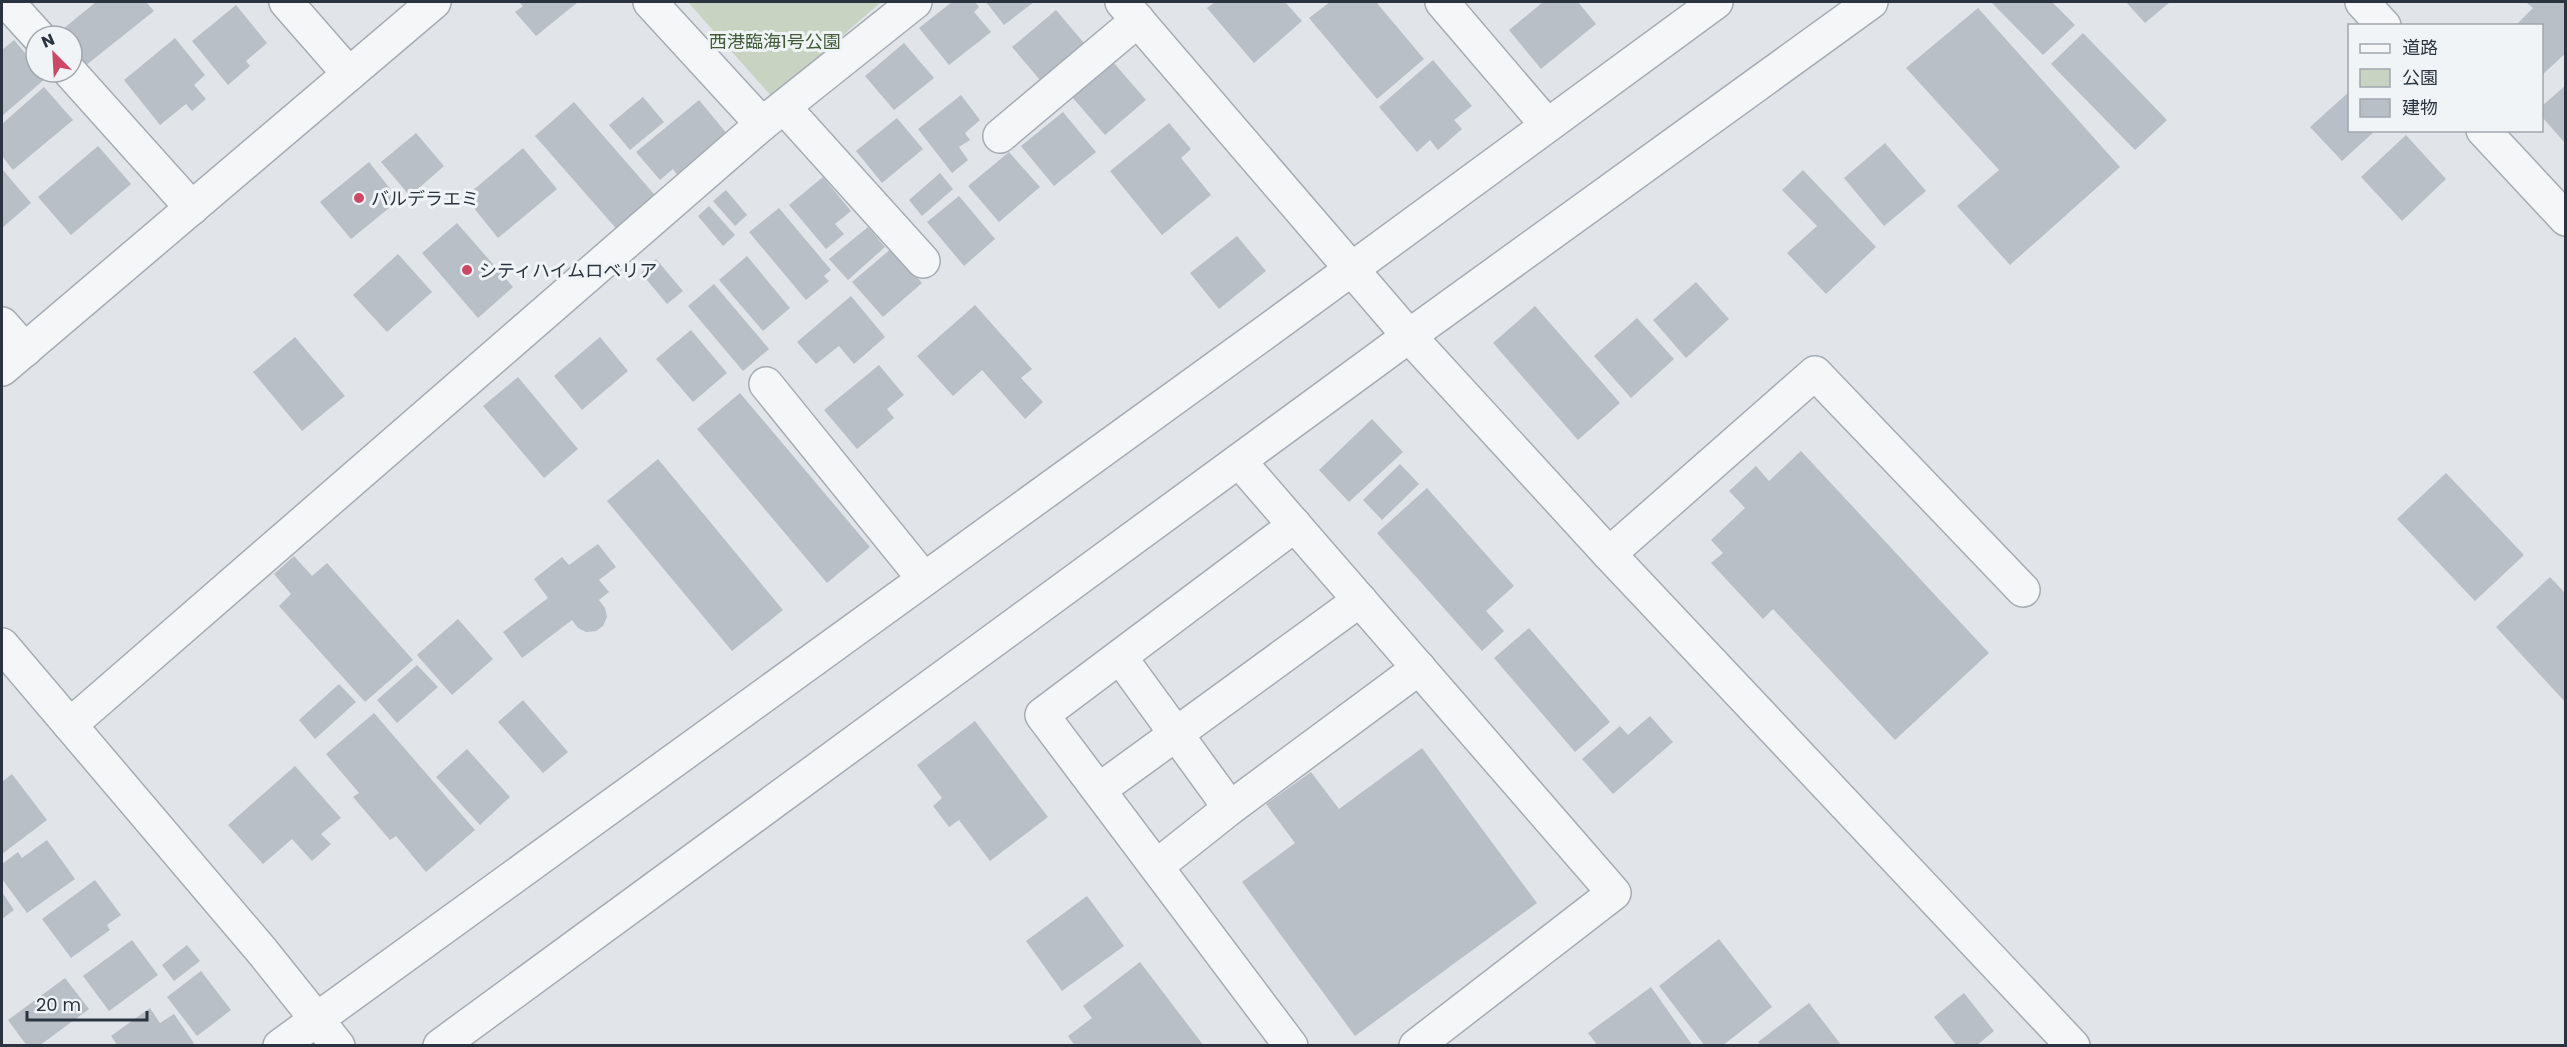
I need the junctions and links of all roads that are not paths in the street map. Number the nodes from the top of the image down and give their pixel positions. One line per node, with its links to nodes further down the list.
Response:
1 (7, 2): 11 (street)
2 (286, 2): 13 (street)
3 (434, 2): 13 (street)
4 (650, 2): 15 (street)
5 (915, 2): 15 (street)
6 (1442, 2): 16 (street)
7 (1716, 2): 16 (street)
8 (1871, 2): 24 (street)
9 (2362, 2): 12 (street)
10 (1130, 11): 18 (street); 22 (street)
11 (27, 24)
12 (2382, 24)
13 (349, 74): 19 (street)
14 (81, 84): 19 (street)
15 (773, 116): 21 (street); 36 (street)
16 (1547, 125): 22 (street)
17 (2485, 132): 20 (street)
18 (1000, 136)
19 (192, 208): 25 (street)
20 (2565, 219)
21 (923, 261)
22 (1352, 269): 24 (street); 30 (street)
23 (2, 324): 25 (street)
24 (1409, 336): 27 (street); 29 (street)
25 (13, 359)
26 (766, 384): 30 (street)
27 (1239, 461): 28 (street); 45 (street)
28 (1295, 525): 32 (street); 34 (street)
29 (1609, 554): 31 (street); 42 (street)
30 (924, 579): 41 (street)
31 (2024, 590)
32 (1360, 600): 35 (street); 37 (street)
33 (2, 645): 36 (street)
34 (1120, 657): 37 (street); 38 (street)
35 (1419, 668): 39 (street); 47 (street)
36 (70, 725): 41 (street)
37 (1176, 733): 38 (street); 39 (street)
38 (1099, 790): 40 (street)
39 (1230, 808): 40 (street)
40 (1157, 866): 46 (street)
41 (315, 1019): 43 (street); 44 (street)
42 (2059, 1041)
43 (280, 1046)
44 (338, 1046)
45 (440, 1046)
46 (1291, 1046)
47 (1416, 1046)

